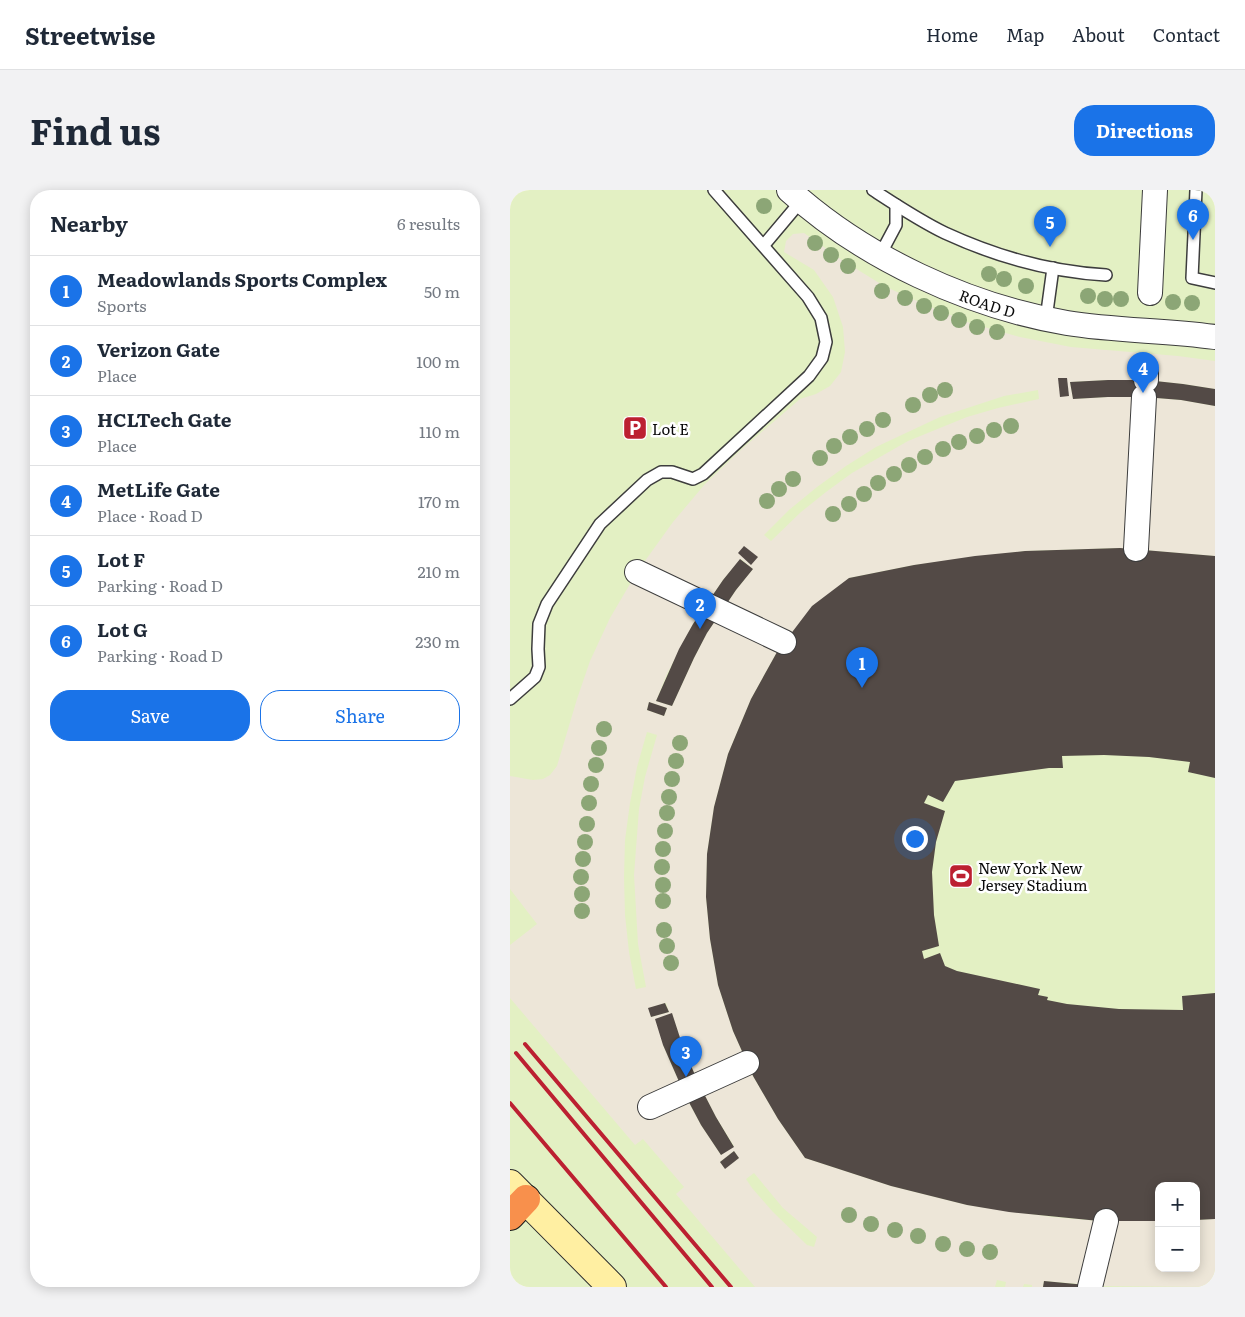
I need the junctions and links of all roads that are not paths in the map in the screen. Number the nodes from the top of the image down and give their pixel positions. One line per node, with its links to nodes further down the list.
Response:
1 (714, 190): 7 (lane)
2 (873, 190): 6 (lane)
3 (1155, 190): 12 (street)
4 (1196, 190): 11 (lane)
5 (795, 196): 7 (lane); 8 (street, ROAD D)
6 (896, 205): 8 (lane); 9 (lane)
7 (764, 245): 19 (lane)
8 (880, 255): 13 (street, ROAD D)
9 (1053, 268): 10 (lane); 13 (lane)
10 (1106, 275)
11 (1215, 283)
12 (1150, 293)
13 (1046, 319): 14 (street, ROAD D)
14 (1215, 337)
15 (1145, 383): 16 (street)
16 (1136, 549)
17 (637, 572): 18 (street)
18 (784, 642)
19 (510, 699)
20 (747, 1064): 21 (street)
21 (650, 1107)
22 (515, 1199): 24 (street)
23 (1106, 1221): 25 (street)
24 (612, 1287)
25 (1090, 1287)

